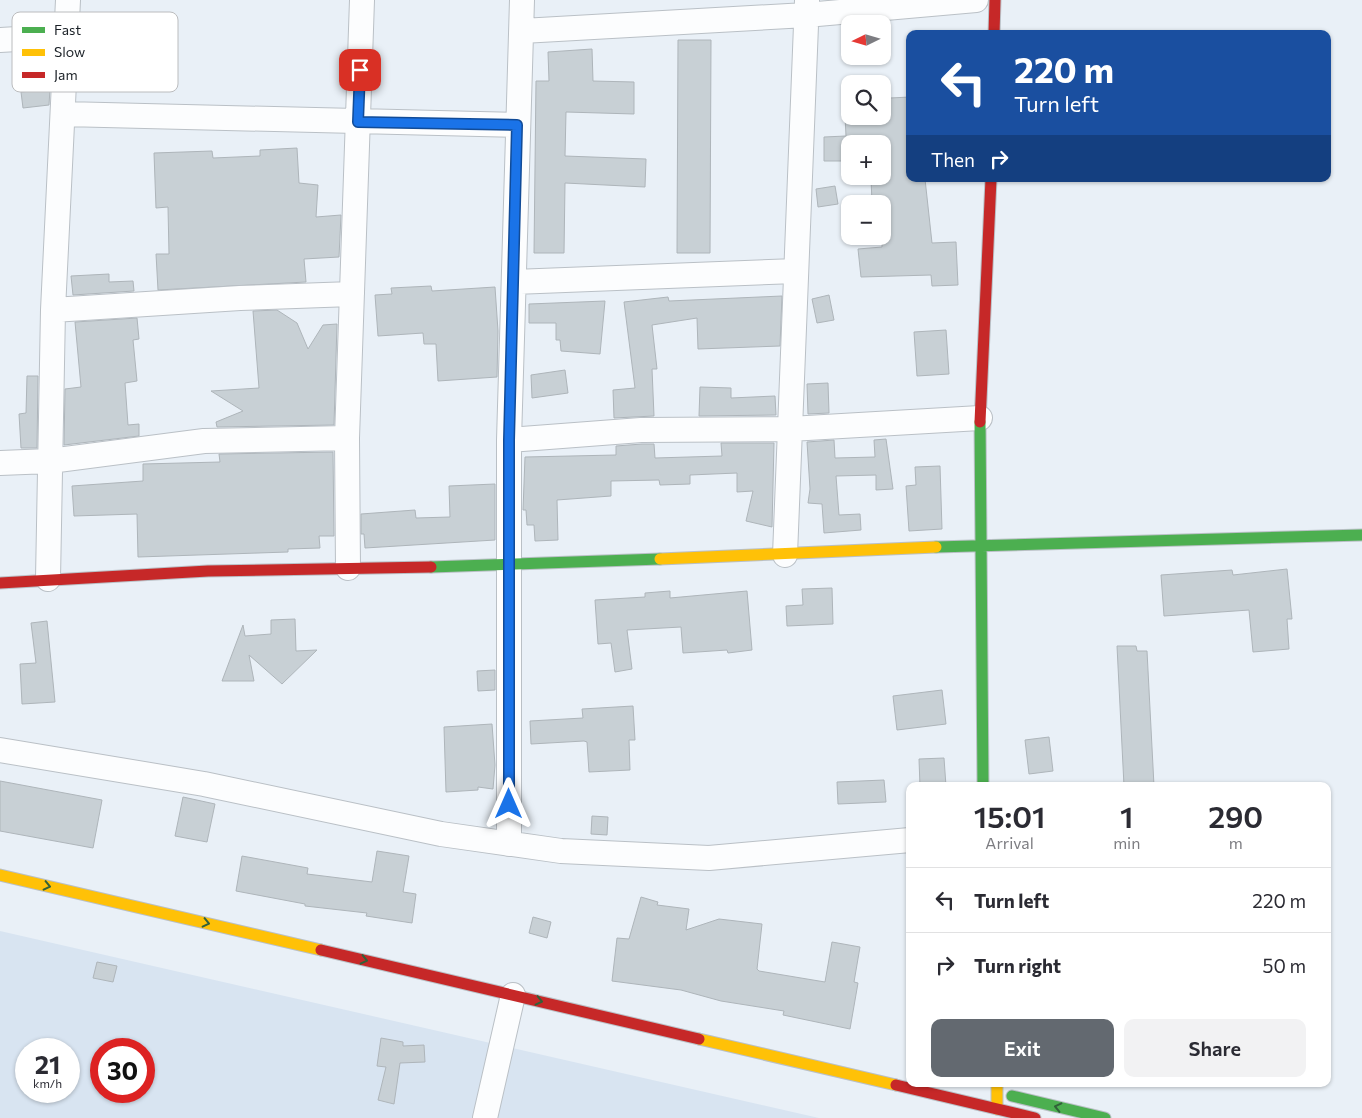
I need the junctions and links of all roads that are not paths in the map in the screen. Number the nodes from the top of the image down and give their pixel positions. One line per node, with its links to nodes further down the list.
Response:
1 (362, 0): 10 (street)
2 (522, 0): 7 (street)
3 (976, 0): 5 (street)
4 (995, 0): 6 (street)
5 (806, 8): 7 (street); 13 (street)
6 (994, 30)
7 (522, 31): 11 (street)
8 (65, 92): 9 (street)
9 (64, 114): 10 (street); 16 (street)
10 (358, 122): 11 (street); 15 (street)
11 (517, 125): 14 (street)
12 (990, 182): 17 (street)
13 (796, 271): 14 (street); 18 (street)
14 (514, 282): 20 (street)
15 (352, 294): 16 (street); 19 (street)
16 (53, 310): 21 (street)
17 (980, 418): 18 (street); 24 (street)
18 (790, 429): 20 (street); 25 (street)
19 (348, 438): 21 (street); 27 (street)
20 (509, 440): 26 (street)
21 (50, 461): 22 (street); 28 (street)
22 (0, 463)
23 (1362, 535): 24 (street)
24 (982, 545): 25 (street); 31 (street)
25 (786, 555): 26 (street)
26 (509, 566): 27 (street); 33 (street)
27 (348, 568): 28 (street)
28 (48, 579): 29 (street)
29 (0, 582)
30 (0, 750): 33 (street)
31 (983, 782)
32 (906, 840): 33 (street)
33 (509, 844)
34 (0, 875): 35 (street, one-way to 35)
35 (513, 995): 37 (street, one-way to 37); 38 (street)
36 (995, 1089): 37 (street); 40 (street, one-way to 36)
37 (997, 1109): 39 (street)
38 (485, 1118)
39 (1034, 1118)
40 (1105, 1118)

